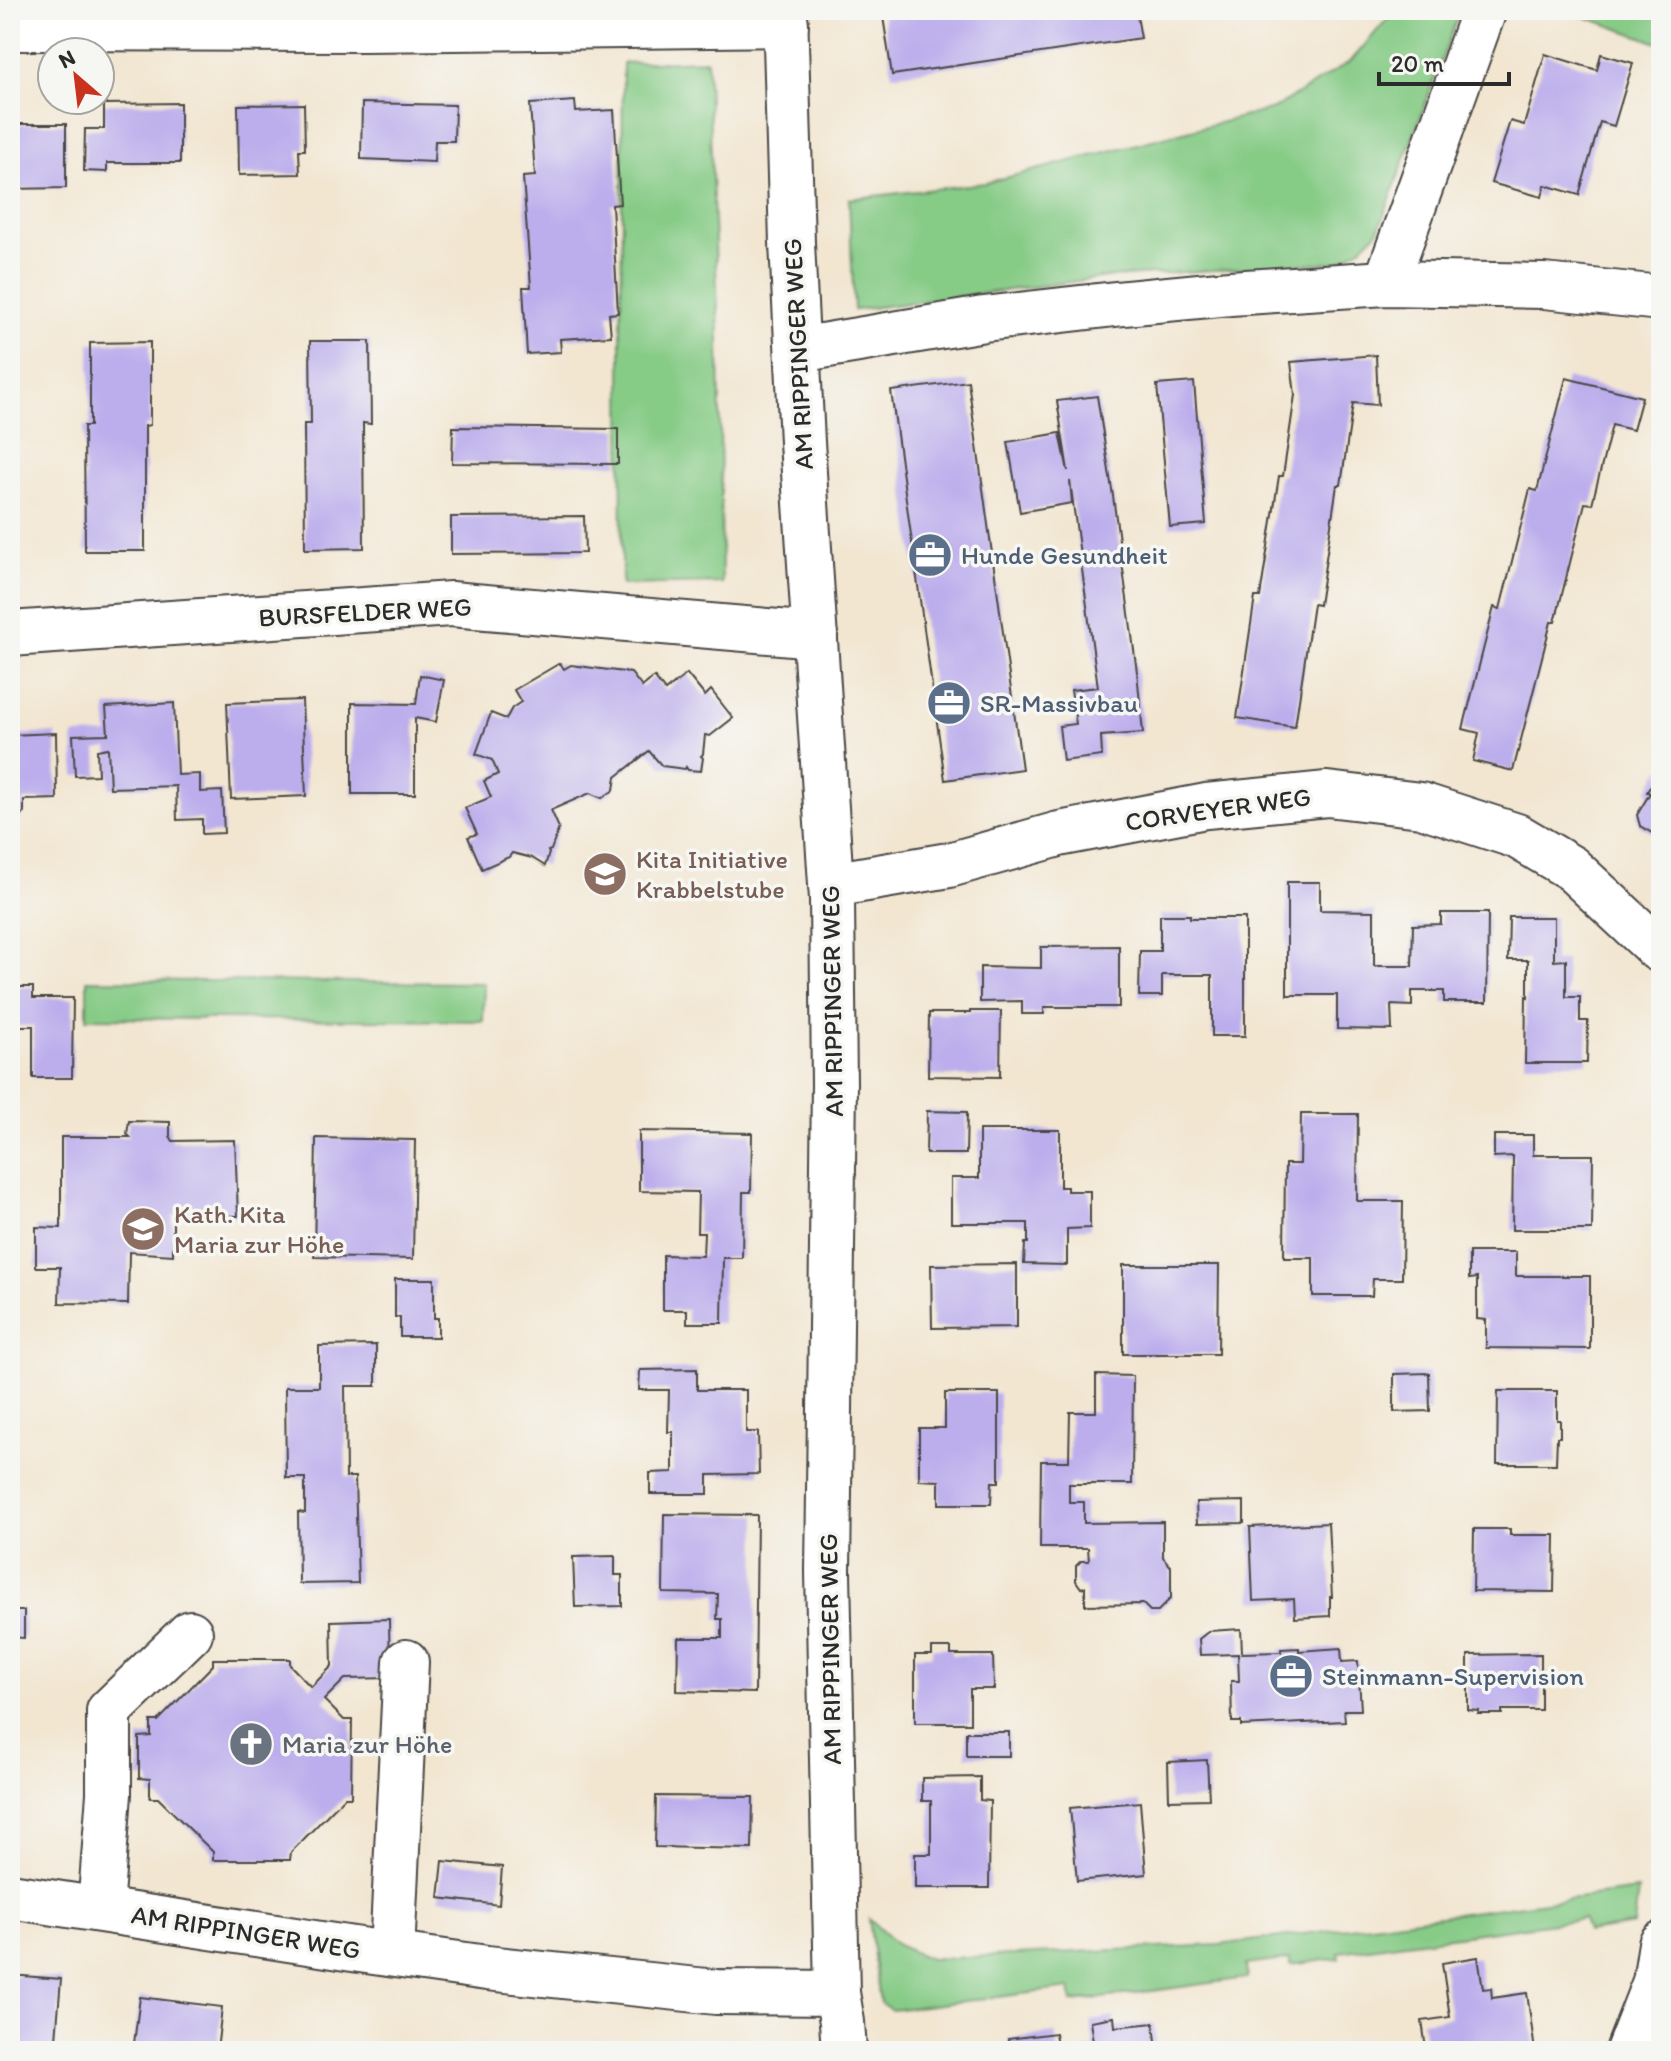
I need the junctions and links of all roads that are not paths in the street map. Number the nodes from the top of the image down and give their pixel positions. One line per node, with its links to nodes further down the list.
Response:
1 (1484, 10): 4 (street)
2 (786, 17): 3 (street); 6 (street, AM RIPPINGER WEG)
3 (10, 28)
4 (1386, 283): 5 (street); 6 (street)
5 (1661, 298)
6 (798, 350): 8 (street, AM RIPPINGER WEG)
7 (10, 634): 8 (street, BURSFELDER WEG)
8 (815, 635): 9 (street, AM RIPPINGER WEG)
9 (831, 885): 10 (street, CORVEYER WEG); 17 (street, AM RIPPINGER WEG)
10 (1660, 956)
11 (190, 1633): 14 (street, AM RIPPINGER WEG)
12 (406, 1662): 16 (street, AM RIPPINGER WEG)
13 (10, 1896): 14 (street, AM RIPPINGER WEG)
14 (100, 1909): 16 (street, AM RIPPINGER WEG)
15 (1661, 1944): 19 (street)
16 (392, 1954): 17 (street, AM RIPPINGER WEG)
17 (837, 1993): 18 (street, AM RIPPINGER WEG)
18 (844, 2051)
19 (1628, 2051)

